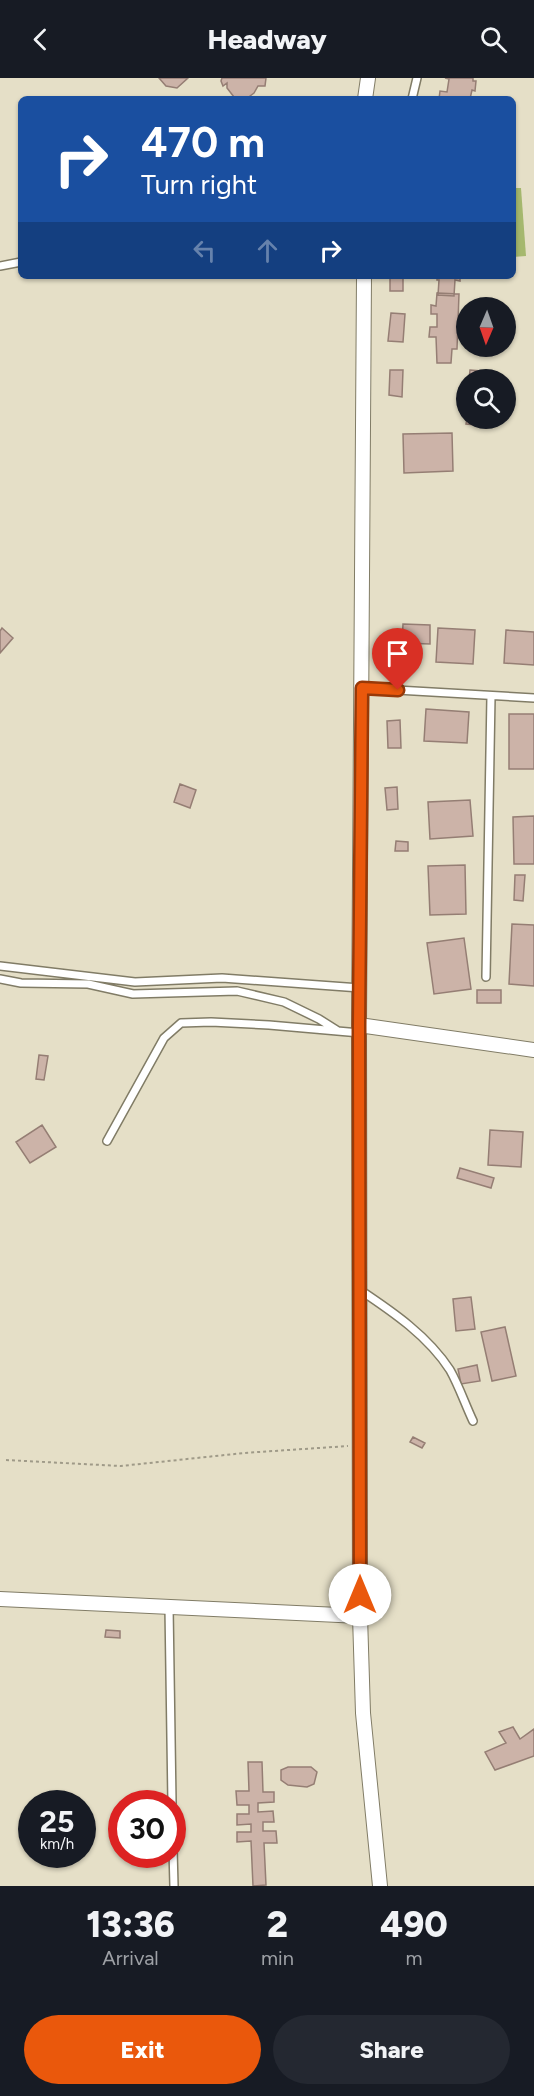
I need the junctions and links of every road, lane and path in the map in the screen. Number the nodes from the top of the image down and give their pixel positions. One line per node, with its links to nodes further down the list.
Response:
1 (368, 78): 3 (street)
2 (417, 78): 4 (lane)
3 (365, 96)
4 (413, 96)
5 (18, 262): 6 (lane)
6 (0, 266)
7 (364, 279): 8 (street)
8 (362, 688): 9 (lane); 14 (street)
9 (491, 696): 10 (lane); 12 (lane)
10 (534, 698)
11 (0, 966): 14 (lane)
12 (486, 977)
13 (0, 979): 16 (lane)
14 (360, 988): 15 (street)
15 (360, 1029): 16 (lane); 17 (street); 19 (street)
16 (338, 1031): 18 (lane)
17 (534, 1050)
18 (107, 1141)
19 (360, 1290): 20 (lane); 21 (street)
20 (473, 1421)
21 (360, 1445): 22 (path); 25 (street)
22 (6, 1460)
23 (0, 1599): 24 (street)
24 (169, 1607): 25 (street); 26 (lane)
25 (360, 1616): 29 (street)
26 (172, 1790)
27 (174, 1868): 28 (lane)
28 (174, 1886)
29 (380, 1886)

